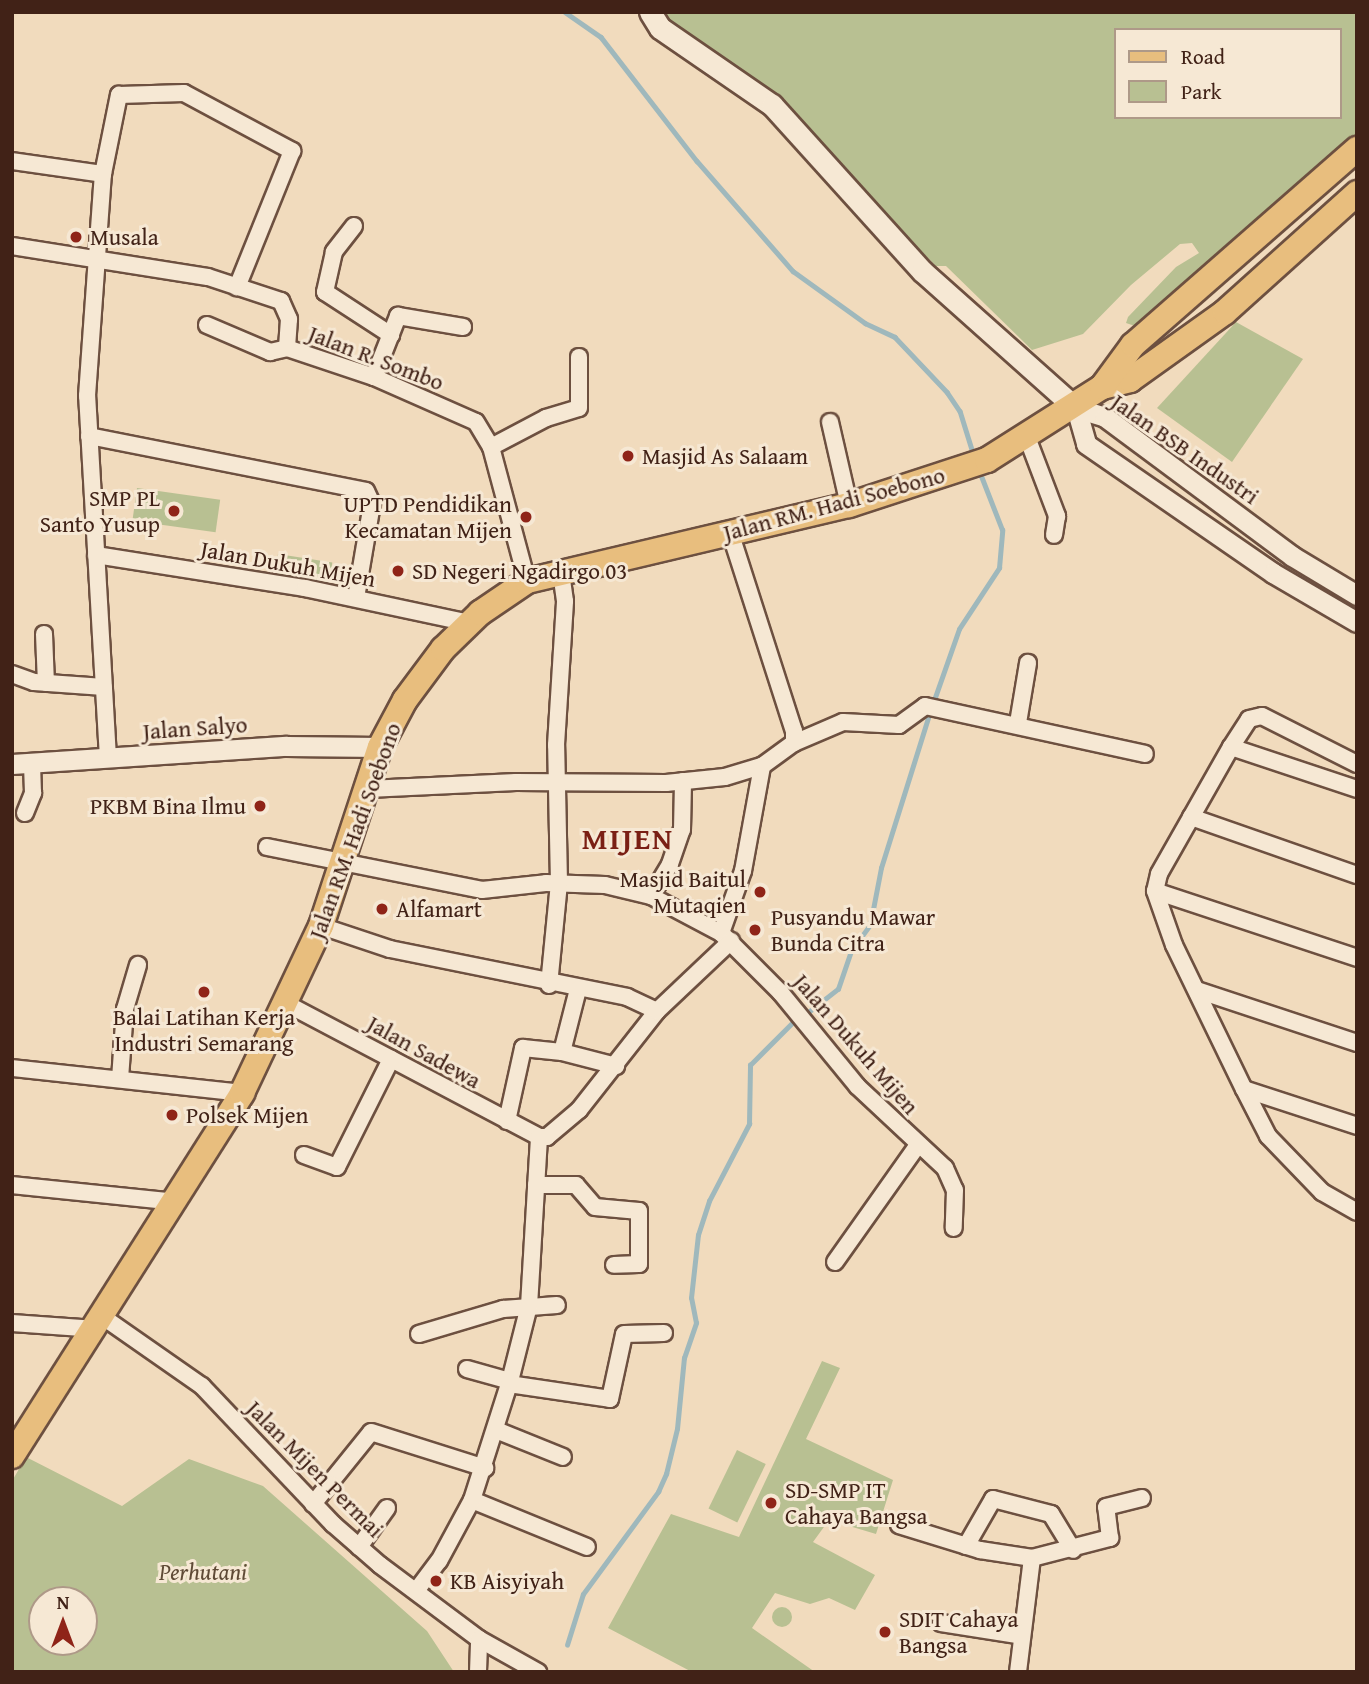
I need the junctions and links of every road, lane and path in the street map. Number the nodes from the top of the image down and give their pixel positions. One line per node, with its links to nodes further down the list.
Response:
1 (650, 12): 17 (main road)
2 (1357, 149): 16 (main road, Jalan RM. Hadi Soebono)
3 (12, 160): 4 (street)
4 (103, 174): 8 (street); 9 (street)
5 (1357, 193): 16 (main road, Jalan RM. Hadi Soebono)
6 (354, 226): 12 (street)
7 (12, 246): 8 (street)
8 (95, 260): 9 (street, Jalan R. Sombo); 19 (street)
9 (237, 286): 13 (street, Jalan R. Sombo)
10 (206, 326): 13 (street)
11 (463, 327): 12 (street)
12 (391, 335): 15 (street)
13 (287, 348): 15 (street, Jalan R. Sombo)
14 (579, 357): 21 (street)
15 (374, 377): 21 (street, Jalan R. Sombo)
16 (1102, 387): 17 (main road, Jalan RM. Hadi Soebono)
17 (1076, 408): 20 (main road, Jalan RM. Hadi Soebono); 28 (street, Jalan BSB Industri); 31 (street, Jalan BSB Industri)
18 (830, 422): 22 (street)
19 (89, 436): 25 (street); 29 (street)
20 (1027, 437): 22 (main road, Jalan RM. Hadi Soebono); 24 (street)
21 (491, 447): 27 (street, Jalan R. Sombo)
22 (849, 505): 23 (main road, Jalan RM. Hadi Soebono)
23 (730, 532): 26 (main road, Jalan RM. Hadi Soebono); 38 (street)
24 (1054, 535)
25 (96, 555): 29 (street, Jalan Dukuh Mijen); 36 (street)
26 (561, 572): 27 (main road, Jalan RM. Hadi Soebono); 48 (street)
27 (527, 582): 30 (main road, Jalan RM. Hadi Soebono)
28 (1357, 595)
29 (355, 598): 30 (street, Jalan Dukuh Mijen)
30 (470, 622): 39 (main road, Jalan RM. Hadi Soebono)
31 (1357, 622)
32 (44, 634): 35 (street)
33 (1028, 663): 37 (street)
34 (12, 674): 35 (street)
35 (47, 683): 36 (street)
36 (104, 687): 42 (street)
37 (1018, 723): 38 (street); 41 (street)
38 (794, 743): 46 (street)
39 (380, 747): 42 (street, Jalan Salyo); 49 (main road, Jalan RM. Hadi Soebono)
40 (1231, 747): 45 (street); 50 (street); 52 (street)
41 (1145, 754)
42 (108, 758): 43 (street, Jalan Salyo)
43 (32, 762): 44 (street, Jalan Salyo); 51 (street)
44 (12, 764)
45 (1357, 764)
46 (762, 766): 47 (street); 60 (street)
47 (683, 781): 48 (street); 58 (street)
48 (558, 783): 49 (street); 56 (street)
49 (368, 789): 54 (main road, Jalan RM. Hadi Soebono)
50 (1357, 789)
51 (25, 813)
52 (1192, 817): 55 (street); 57 (street)
53 (267, 847): 54 (street, Jalan Dukuh Mijen)
54 (345, 860): 56 (street, Jalan Dukuh Mijen); 59 (main road, Jalan RM. Hadi Soebono)
55 (1357, 875)
56 (559, 883): 58 (street, Jalan Dukuh Mijen); 63 (street)
57 (1155, 891): 61 (street); 65 (street)
58 (651, 896): 60 (street, Jalan Dukuh Mijen)
59 (321, 926): 63 (street); 66 (main road, Jalan RM. Hadi Soebono)
60 (726, 937): 67 (street); 79 (street, Jalan Dukuh Mijen)
61 (1357, 958)
62 (138, 965): 73 (street)
63 (549, 985): 64 (street)
64 (578, 989): 67 (street); 69 (street)
65 (1197, 990): 68 (street); 74 (street)
66 (287, 1004): 70 (street, Jalan Sadewa); 75 (main road, Jalan RM. Hadi Soebono)
67 (657, 1011): 71 (street)
68 (1357, 1043)
69 (562, 1052): 71 (street); 76 (street)
70 (391, 1059): 76 (street, Jalan Sadewa); 80 (street)
71 (616, 1066): 78 (street)
72 (12, 1068): 73 (street)
73 (120, 1079): 75 (street)
74 (1244, 1089): 77 (street); 84 (street)
75 (242, 1093): 83 (main road, Jalan RM. Hadi Soebono)
76 (507, 1121): 78 (street, Jalan Sadewa)
77 (1357, 1126)
78 (539, 1137): 82 (street)
79 (917, 1146): 85 (street, Jalan Dukuh Mijen); 86 (street)
80 (304, 1155)
81 (12, 1185): 83 (street)
82 (536, 1185): 87 (street); 89 (street)
83 (176, 1202): 91 (main road, Jalan RM. Hadi Soebono)
84 (1357, 1212)
85 (954, 1228)
86 (835, 1262)
87 (614, 1265)
88 (557, 1305): 89 (street)
89 (529, 1306): 93 (street); 95 (street)
90 (12, 1323): 91 (street)
91 (100, 1323): 97 (main road, Jalan RM. Hadi Soebono); 102 (street, Jalan Mijen Permai)
92 (664, 1333): 95 (street)
93 (419, 1334)
94 (467, 1369): 95 (street)
95 (510, 1383): 96 (street)
96 (496, 1430): 98 (street); 99 (street)
97 (12, 1455)
98 (563, 1457)
99 (485, 1468): 101 (street); 102 (street)
100 (1142, 1498): 108 (street)
101 (472, 1500): 107 (street); 110 (street)
102 (313, 1504): 106 (street, Jalan Mijen Permai)
103 (387, 1508): 106 (street)
104 (899, 1525): 105 (street)
105 (966, 1546): 108 (street); 109 (street)
106 (359, 1547): 110 (street, Jalan Mijen Permai)
107 (587, 1547)
108 (1073, 1549): 109 (street)
109 (1032, 1558): 112 (street)
110 (415, 1591): 113 (street, Jalan Mijen Permai)
111 (941, 1623): 112 (street)
112 (1022, 1636): 116 (street)
113 (479, 1639): 114 (street, Jalan Mijen Permai); 115 (street)
114 (537, 1669)
115 (478, 1672)
116 (1018, 1672)

